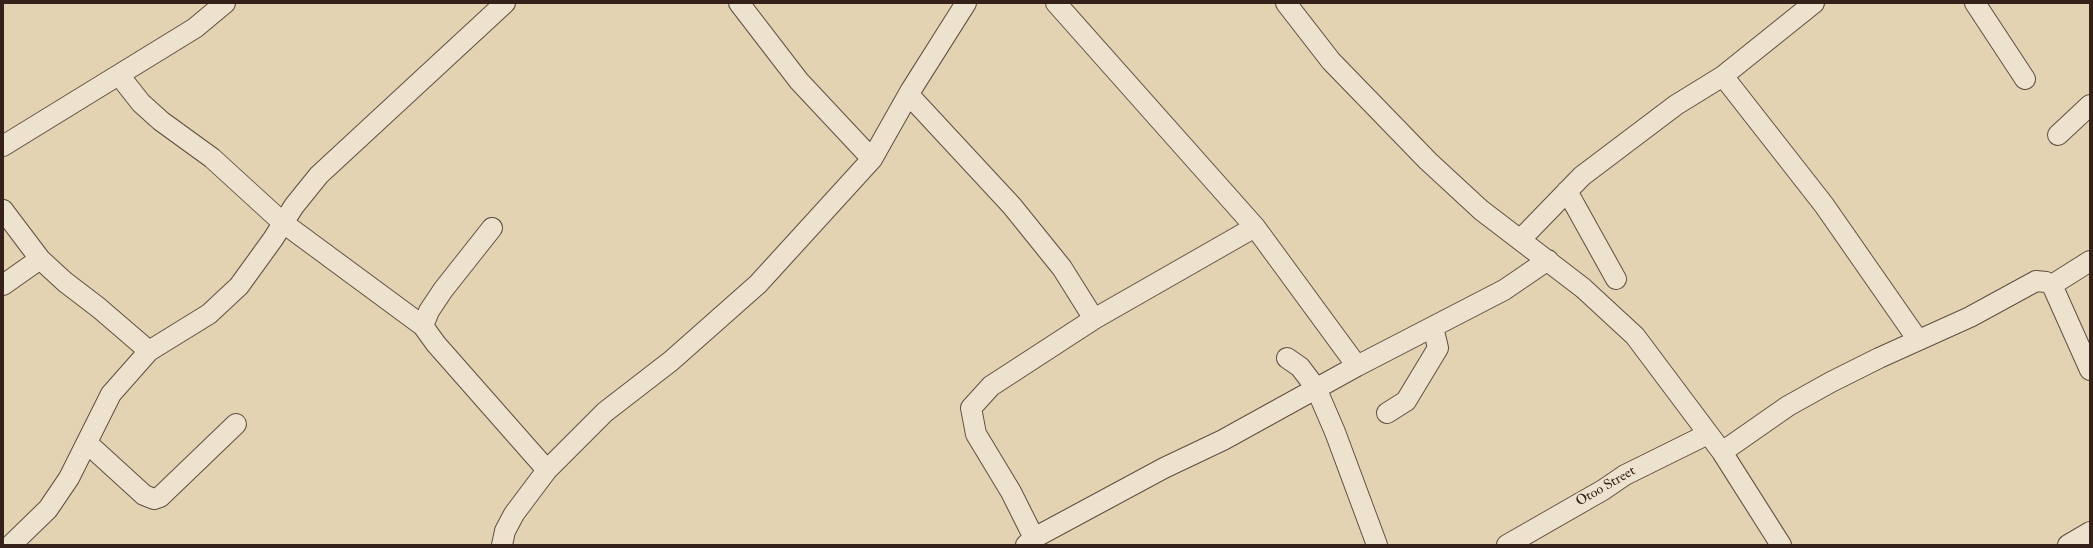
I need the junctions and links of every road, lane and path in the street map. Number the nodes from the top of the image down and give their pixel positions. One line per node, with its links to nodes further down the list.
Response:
1 (225, 3): 9 (street)
2 (505, 3): 19 (street)
3 (739, 3): 16 (street)
4 (966, 3): 12 (street)
5 (1056, 3): 20 (street)
6 (1286, 3): 22 (street)
7 (1814, 3): 10 (street)
8 (1975, 3): 11 (street)
9 (119, 75): 15 (street); 19 (street)
10 (1723, 76): 17 (street); 32 (street)
11 (2025, 79)
12 (909, 94): 16 (street); 29 (street)
13 (2090, 105): 14 (street)
14 (2058, 135)
15 (3, 146)
16 (872, 159): 43 (street)
17 (1567, 191): 22 (street); 26 (street)
18 (3, 210): 23 (street)
19 (282, 222): 30 (street); 33 (street)
20 (1255, 227): 29 (street); 35 (street)
21 (492, 228): 30 (street)
22 (1520, 240): 24 (street)
23 (40, 259): 27 (street); 33 (street)
24 (1548, 260): 31 (street); 40 (street)
25 (2090, 261): 28 (street)
26 (1616, 279)
27 (3, 285)
28 (2052, 285): 32 (street); 36 (street)
29 (1094, 319): 45 (street)
30 (424, 326): 43 (street)
31 (1433, 327): 35 (street); 38 (street)
32 (1918, 340): 42 (street)
33 (149, 351): 41 (street)
34 (1287, 358): 37 (street)
35 (1357, 366): 37 (street)
36 (2090, 370)
37 (1316, 388): 45 (street); 48 (street)
38 (1387, 413)
39 (236, 424): 41 (street)
40 (1708, 434): 42 (street); 49 (street, Otoo Street)
41 (87, 443): 46 (street)
42 (1722, 452): 50 (street)
43 (547, 470): 47 (street)
44 (2090, 532): 51 (street)
45 (1030, 542)
46 (11, 545)
47 (502, 545)
48 (1377, 545)
49 (1507, 545)
50 (1781, 545)
51 (2068, 545)

